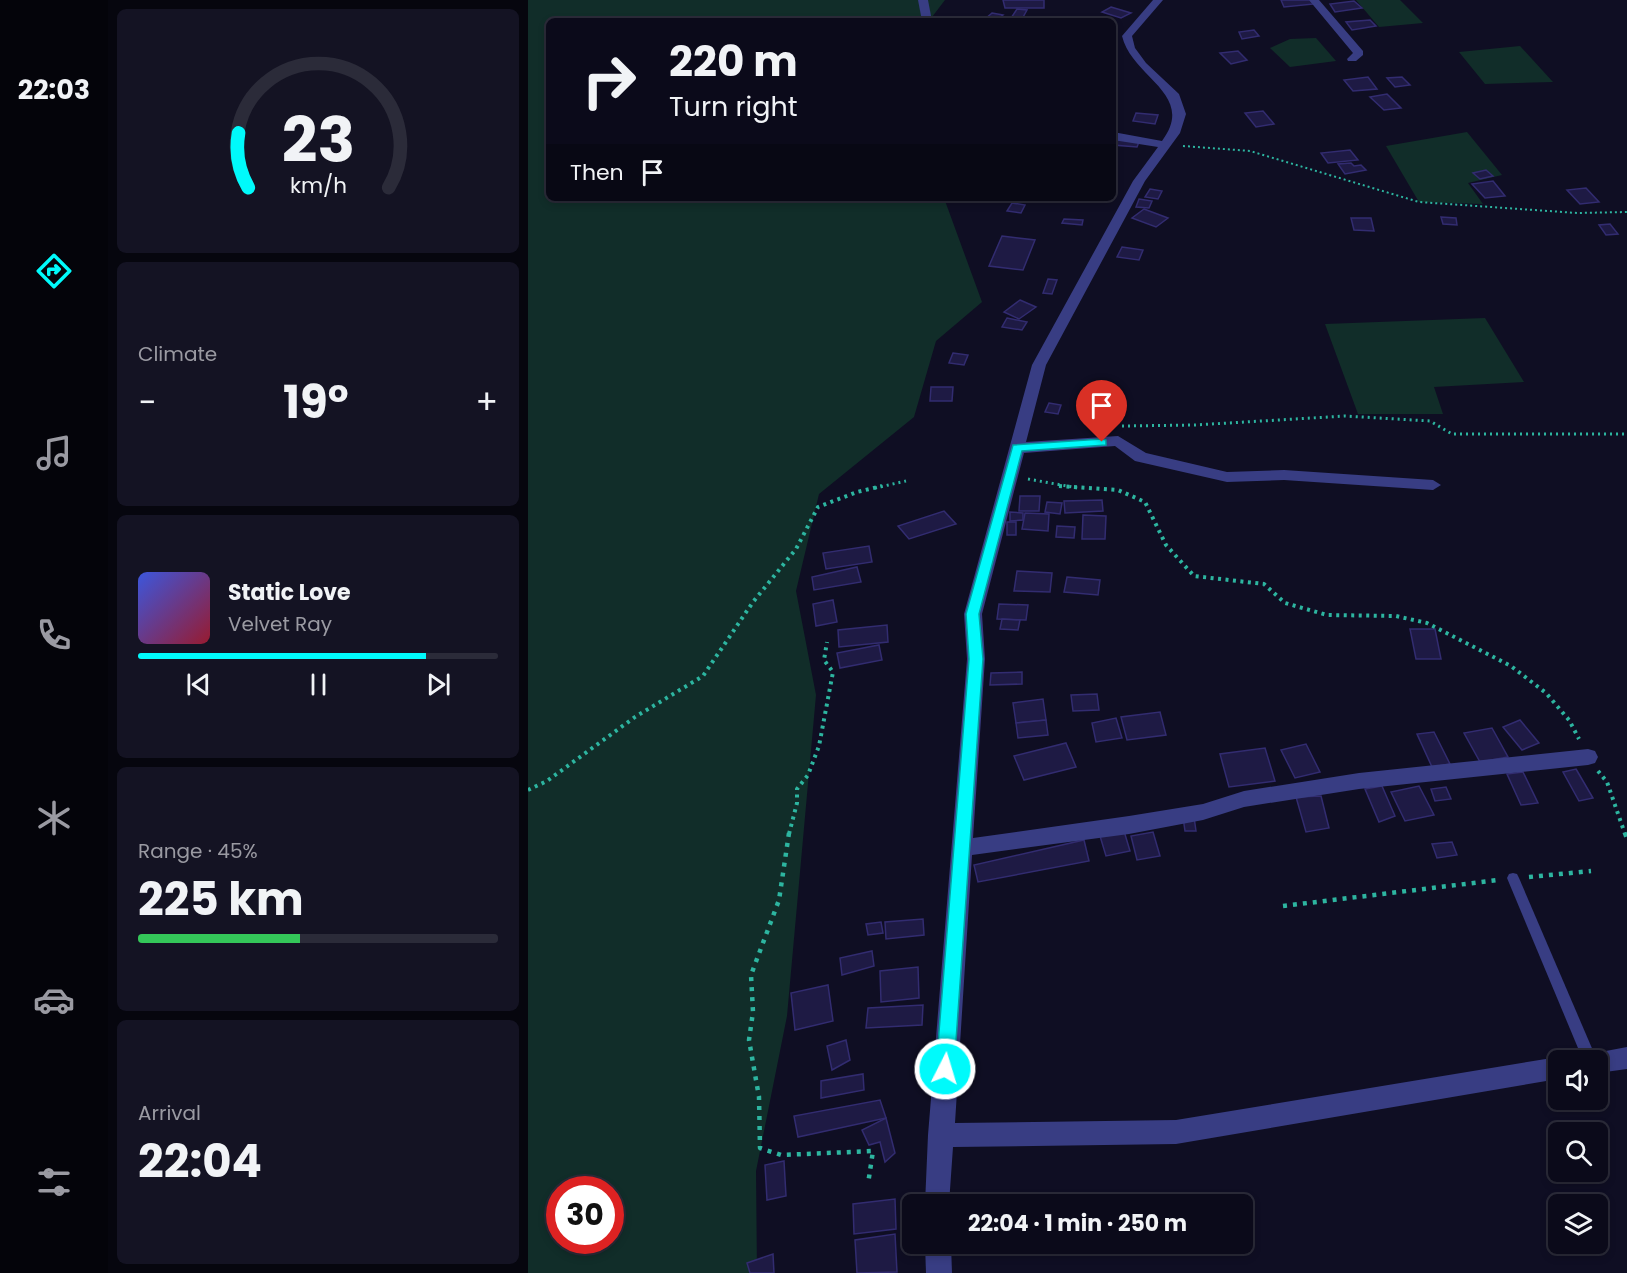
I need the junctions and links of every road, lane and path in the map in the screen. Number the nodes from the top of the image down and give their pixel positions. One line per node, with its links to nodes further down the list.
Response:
1 (923, 0): 4 (street)
2 (1158, 0): 7 (street)
3 (1314, 0): 5 (street)
4 (926, 18)
5 (1352, 59)
6 (1116, 137): 7 (street)
7 (1165, 145): 8 (path); 11 (street)
8 (1627, 212)
9 (1114, 426): 10 (path)
10 (1627, 434)
11 (1017, 448): 12 (street); 14 (street)
12 (1010, 475): 16 (path); 19 (street)
13 (906, 481): 17 (path)
14 (1433, 485)
15 (827, 642): 28 (path)
16 (1588, 757): 18 (path); 19 (street)
17 (528, 790)
18 (1627, 839)
19 (962, 848): 27 (street)
20 (1591, 870): 21 (path)
21 (1513, 878): 22 (path); 23 (lane)
22 (1283, 906)
23 (1586, 1050)
24 (1627, 1058): 25 (street)
25 (1608, 1061)
26 (1548, 1070): 27 (street)
27 (940, 1135): 29 (street)
28 (868, 1184)
29 (937, 1194)
30 (938, 1254): 31 (street)
31 (939, 1273)

